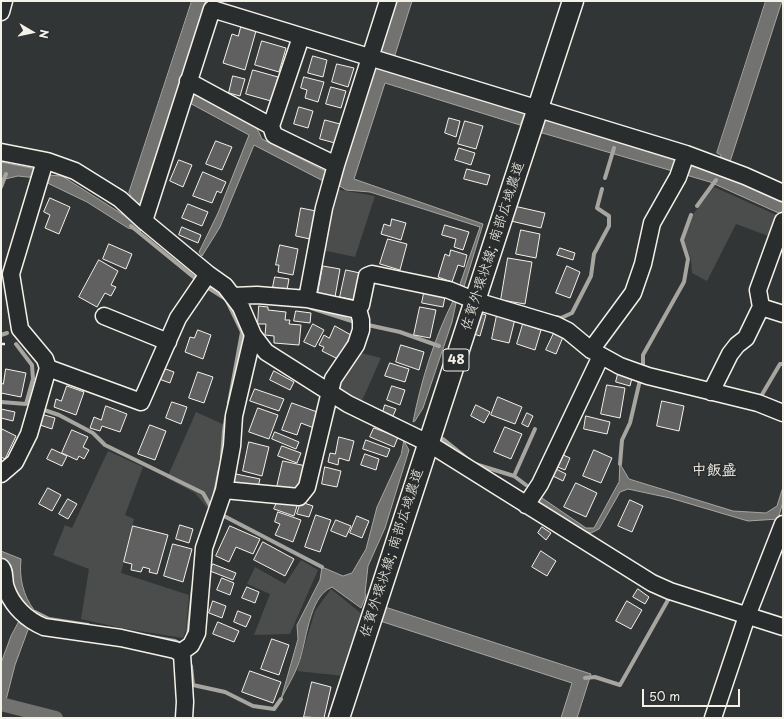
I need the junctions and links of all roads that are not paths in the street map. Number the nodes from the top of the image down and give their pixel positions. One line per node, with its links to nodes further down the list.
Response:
1 (4, 1): 4 (street)
2 (388, 1): 6 (street)
3 (572, 1): 8 (main road, 佐賀外環状線; 南部広域農道 / 48)
4 (1, 12)
5 (300, 37): 6 (street); 7 (street); 9 (street)
6 (370, 58): 8 (street); 12 (street)
7 (188, 81): 9 (street); 15 (street)
8 (538, 108): 11 (street); 21 (main road, 佐賀外環状線; 南部広域農道 / 48)
9 (271, 126): 12 (street)
10 (1, 152): 13 (street)
11 (686, 154): 14 (street); 28 (street)
12 (336, 165): 20 (street)
13 (42, 171): 15 (street); 17 (street)
14 (783, 193)
15 (144, 221): 18 (street)
16 (783, 221): 22 (street)
17 (6, 274): 29 (street)
18 (208, 274): 19 (street); 27 (street)
19 (233, 296): 20 (street); 26 (street)
20 (307, 299): 23 (street)
21 (476, 301): 23 (street); 28 (street); 33 (main road, 佐賀外環状線; 南部広域農道 / 48)
22 (761, 307): 24 (street); 30 (street)
23 (358, 309): 31 (street)
24 (783, 314)
25 (104, 316): 27 (street)
26 (253, 335): 31 (street); 35 (street)
27 (168, 342): 29 (street)
28 (596, 353): 30 (street); 36 (street)
29 (48, 368): 34 (street)
30 (711, 392): 32 (street)
31 (330, 393): 33 (street); 35 (street)
32 (783, 413)
33 (428, 443): 36 (street); 43 (main road, 佐賀外環状線; 南部広域農道 / 48)
34 (3, 469)
35 (224, 490): 41 (street)
36 (526, 505): 39 (street)
37 (783, 524): 39 (street)
38 (1, 567): 41 (street)
39 (747, 616): 40 (street); 44 (street)
40 (783, 627)
41 (182, 654): 42 (street)
42 (184, 718)
43 (339, 718)
44 (713, 718)

